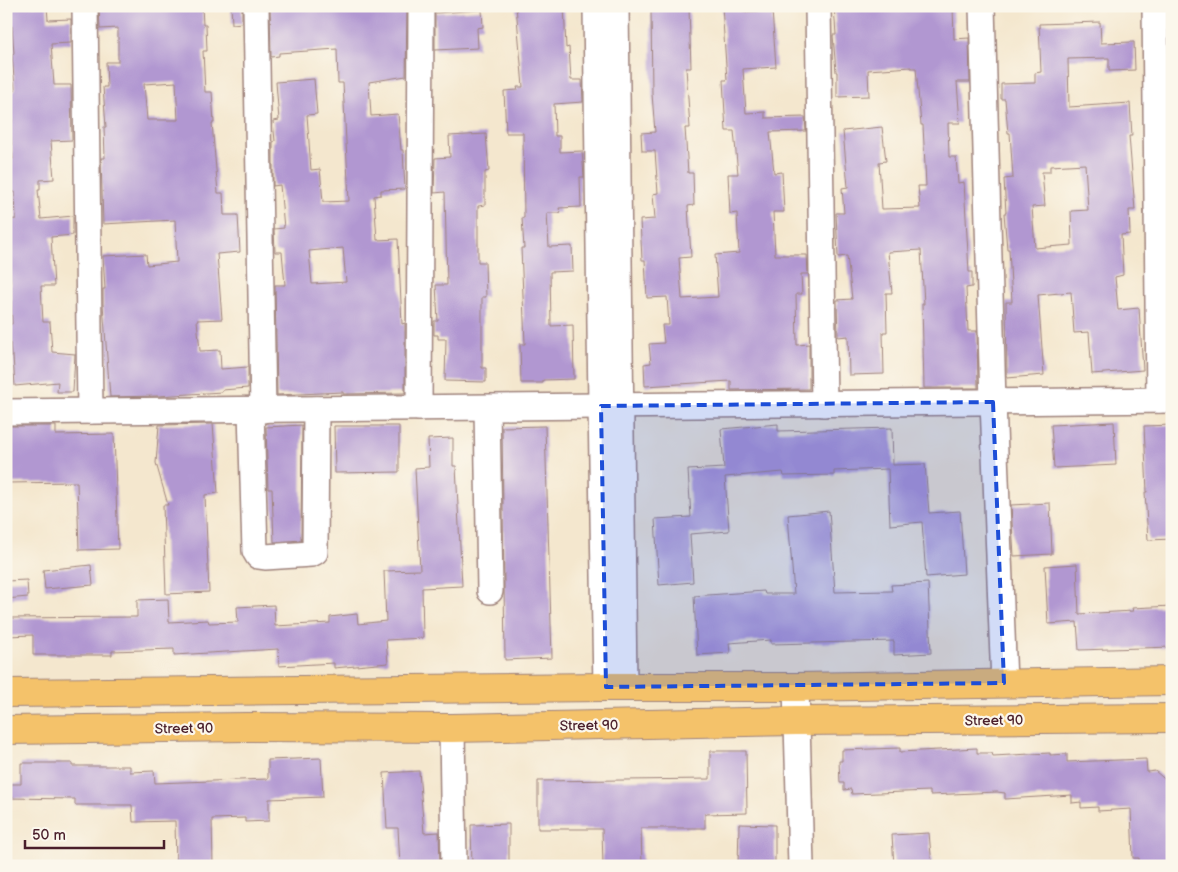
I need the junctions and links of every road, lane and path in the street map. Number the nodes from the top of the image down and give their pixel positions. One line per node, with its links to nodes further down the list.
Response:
1 (85, 6): 17 (street)
2 (256, 6): 16 (street)
3 (422, 6): 13 (street)
4 (596, 6): 12 (street)
5 (616, 6): 12 (street)
6 (818, 6): 11 (street)
7 (982, 6): 10 (street)
8 (1155, 6): 9 (street)
9 (1165, 400): 10 (street)
10 (993, 402): 11 (street); 21 (street)
11 (824, 404): 12 (street)
12 (610, 405): 14 (street); 22 (street)
13 (419, 408): 14 (street); 15 (street)
14 (488, 408): 19 (street)
15 (316, 409): 16 (street); 16 (street)
16 (257, 410): 17 (street)
17 (90, 411): 18 (street)
18 (6, 412)
19 (490, 591)
20 (1172, 681): 21 (main road)
21 (1004, 683): 23 (main road)
22 (615, 687): 23 (main road); 24 (main road)
23 (796, 687): 26 (street)
24 (6, 693)
25 (1172, 718): 26 (main road, Street 90)
26 (796, 721): 27 (main road, Street 90); 30 (street)
27 (452, 728): 28 (main road, Street 90); 29 (street)
28 (6, 730)
29 (454, 866)
30 (801, 866)

